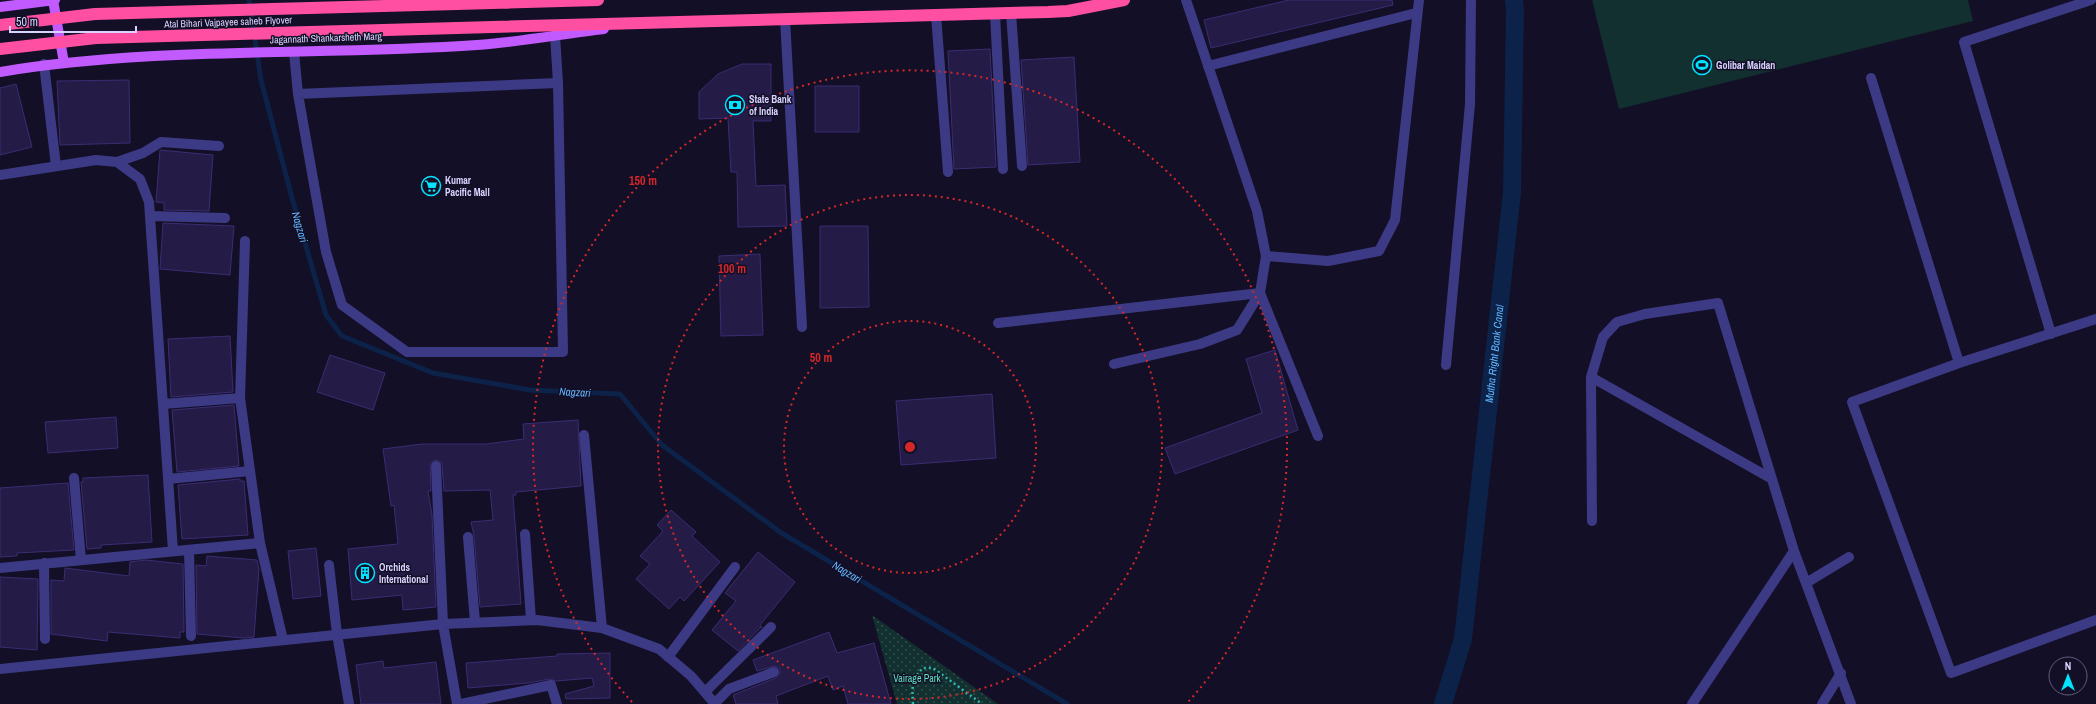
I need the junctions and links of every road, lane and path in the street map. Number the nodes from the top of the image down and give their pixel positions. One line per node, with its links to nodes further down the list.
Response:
1 (54, 0): 9 (main road); 21 (main road)
2 (598, 0): 16 (highway, Atal Bihari Vajpayee saheb Flyover, bridge)
3 (1124, 0): 8 (highway, Jagannath Shankarsheth Marg)
4 (1186, 0): 23 (street)
5 (1419, 0): 11 (street)
6 (1471, 0): 46 (street)
7 (2091, 0): 43 (street)
8 (1068, 5): 10 (highway, Jagannath Shankarsheth Marg)
9 (0, 7)
10 (1010, 13): 12 (highway, Jagannath Shankarsheth Marg); 31 (street)
11 (1416, 13): 23 (street); 38 (street)
12 (995, 14): 13 (highway, Jagannath Shankarsheth Marg); 32 (street)
13 (936, 15): 14 (highway, Jagannath Shankarsheth Marg); 33 (street)
14 (785, 19): 15 (highway, Jagannath Shankarsheth Marg); 42 (street)
15 (653, 22): 17 (highway, Jagannath Shankarsheth Marg); 18 (main road, Jagannath Shankarsheth Marg)
16 (0, 25)
17 (457, 28): 19 (highway, Atal Bihari Vajpayee saheb Flyover, bridge)
18 (555, 35): 20 (main road, Jagannath Shankarsheth Marg); 26 (street)
19 (0, 49)
20 (294, 52): 21 (main road, Jagannath Shankarsheth Marg); 27 (street)
21 (64, 63): 22 (main road, Jagannath Shankarsheth Marg)
22 (44, 64): 24 (main road, Jagannath Shankarsheth Marg); 30 (street)
23 (1208, 66): 38 (street)
24 (0, 72)
25 (1871, 78): 44 (street)
26 (558, 83): 27 (street); 27 (street)
27 (298, 94)
28 (219, 146): 29 (street)
29 (118, 162): 30 (street); 35 (street)
30 (56, 166): 34 (street)
31 (1022, 166)
32 (1003, 169)
33 (948, 172)
34 (0, 175)
35 (150, 216): 36 (street); 49 (street)
36 (225, 218)
37 (245, 241): 48 (street)
38 (1266, 256): 39 (street)
39 (1260, 293): 41 (street); 45 (street); 51 (street)
40 (2096, 319): 43 (street)
41 (998, 323)
42 (802, 327)
43 (2051, 334): 44 (street)
44 (1959, 363): 72 (street)
45 (1114, 364)
46 (1446, 365)
47 (1591, 377): 56 (street); 56 (street); 57 (street)
48 (240, 398): 49 (street); 53 (street)
49 (163, 404): 55 (street)
50 (584, 435): 76 (street)
51 (1318, 436)
52 (436, 466): 74 (street)
53 (250, 471): 55 (street); 60 (street)
54 (74, 478): 65 (street)
55 (168, 479): 62 (street)
56 (1772, 479): 63 (street)
57 (1592, 521)
58 (524, 534): 71 (street)
59 (468, 538): 73 (street)
60 (260, 543): 61 (street); 80 (street)
61 (190, 550): 62 (street); 78 (street)
62 (173, 551): 65 (street)
63 (1794, 551): 70 (street); 93 (street)
64 (1849, 557): 70 (street)
65 (80, 560): 66 (street)
66 (44, 563): 69 (street); 79 (street)
67 (329, 565): 77 (street)
68 (735, 567): 81 (street)
69 (0, 568)
70 (1806, 583): 84 (street)
71 (531, 620): 73 (street); 76 (street)
72 (2096, 620)
73 (475, 622): 74 (street)
74 (443, 624): 77 (street); 87 (street)
75 (771, 627): 85 (street)
76 (602, 628): 81 (street)
77 (337, 634): 80 (street); 86 (street)
78 (190, 636)
79 (45, 639)
80 (283, 640): 82 (street)
81 (668, 657): 85 (street)
82 (0, 669)
83 (774, 672): 90 (street)
84 (1841, 673): 94 (street); 95 (street)
85 (705, 692): 90 (street)
86 (349, 704)
87 (457, 704)
88 (462, 704): 89 (street)
89 (557, 704)
90 (714, 704)
91 (913, 704): 92 (path)
92 (982, 704)
93 (1692, 704)
94 (1822, 704)
95 (1851, 704)

